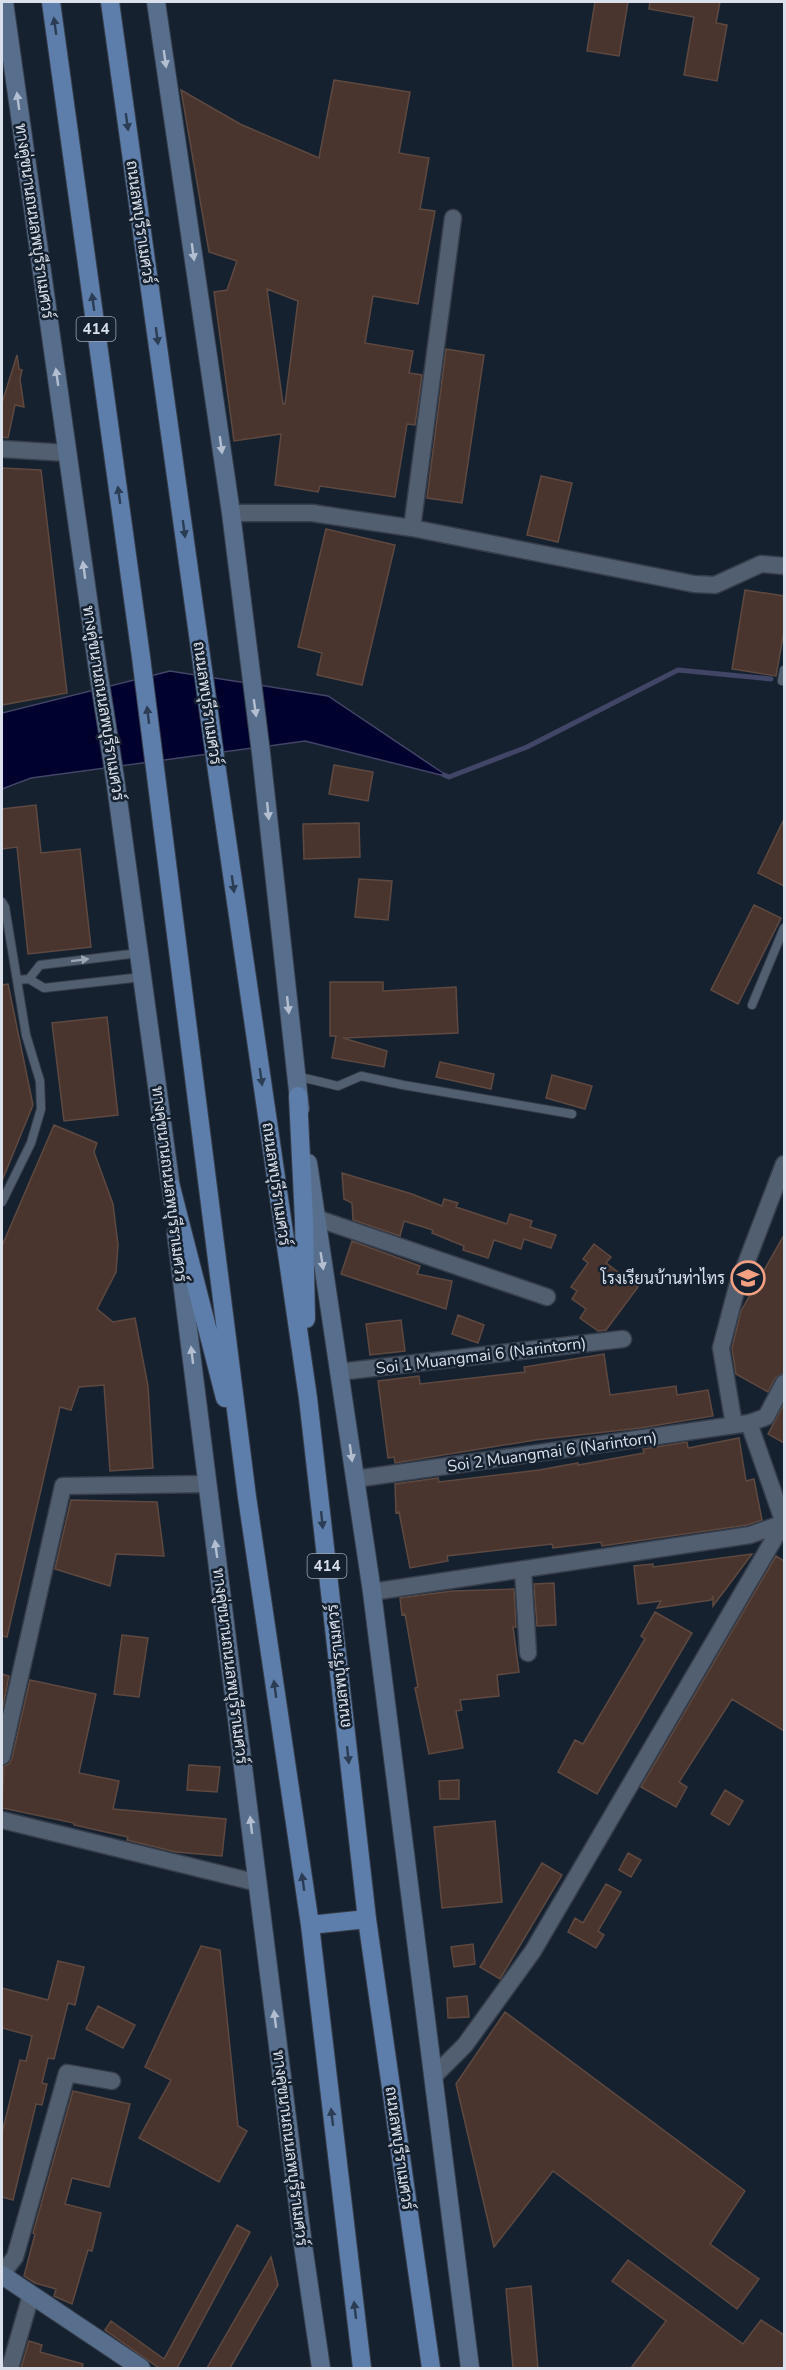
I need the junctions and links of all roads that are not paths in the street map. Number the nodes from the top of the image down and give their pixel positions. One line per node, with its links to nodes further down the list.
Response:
1 (4, 2): 7 (main road, ทางคู่ขนานถนนลพบุรีราเมศวร์ / 414, one-way to 1)
2 (51, 2): 35 (main road, 414, one-way to 2)
3 (110, 2): 31 (main road, ถนนลพบุรีราเมศวร์ / 414, one-way to 31)
4 (156, 2): 8 (main road, 414, one-way to 8)
5 (453, 218): 9 (street)
6 (2, 449): 7 (street)
7 (68, 453): 15 (main road, ทางคู่ขนานถนนลพบุรีราเมศวร์ / 414, one-way to 7)
8 (231, 513): 9 (street); 20 (main road, 414, one-way to 20)
9 (411, 528): 10 (street)
10 (784, 566)
11 (784, 670): 12 (lane)
12 (782, 681)
13 (2, 902): 18 (lane)
14 (784, 928): 19 (lane)
15 (139, 953): 16 (main road, ทางคู่ขนานถนนลพบุรีราเมศวร์ / 414); 17 (lane, one-way to 15)
16 (142, 977): 17 (lane); 24 (main road, ทางคู่ขนานถนนลพบุรีราเมศวร์ / 414)
17 (28, 979): 18 (lane)
18 (18, 980): 25 (lane)
19 (752, 1005)
20 (296, 1075): 21 (main road, 414); 22 (lane)
21 (298, 1096): 26 (main road, 414); 31 (main road)
22 (572, 1114)
23 (784, 1164): 32 (street)
24 (171, 1187): 34 (main road, ทางคู่ขนานถนนลพบุรีราเมศวร์ / 414, one-way to 24); 35 (main road)
25 (2, 1202)
26 (316, 1218): 27 (street); 29 (main road, 414, one-way to 29)
27 (547, 1297)
28 (623, 1339): 29 (street, Soi 1 Muangmai 6 (Narintorn))
29 (339, 1372): 33 (main road, 414, one-way to 33)
30 (784, 1383): 32 (street, Soi 2 Muangmai 6 (Narintorn))
31 (308, 1398): 43 (main road, ถนนลพบุรีราเมศวร์ / 414, one-way to 43)
32 (742, 1424): 33 (street, Soi 2 Muangmai 6 (Narintorn)); 36 (street)
33 (355, 1479): 38 (main road, 414)
34 (207, 1484): 40 (street); 42 (main road, ทางคู่ขนานถนนลพบุรีราเมศวร์ / 414, one-way to 34)
35 (247, 1497): 44 (main road, 414, one-way to 35)
36 (784, 1523): 37 (street); 45 (street)
37 (523, 1570): 38 (street); 39 (street)
38 (372, 1592): 45 (main road, 414)
39 (528, 1653)
40 (2, 1755)
41 (2, 1820): 42 (street)
42 (258, 1883): 52 (main road, ทางคู่ขนานถนนลพบุรีราเมศวร์ / 414, one-way to 42)
43 (367, 1919): 44 (main road); 48 (main road, ถนนลพบุรีราเมศวร์ / 414)
44 (310, 1925): 53 (main road, 414, one-way to 44)
45 (434, 2076): 56 (main road, 414)
46 (112, 2081): 47 (street)
47 (2, 2275): 49 (main road)
48 (421, 2290): 54 (main road, ถนนลพบุรีราเมศวร์ / 414); 55 (main road)
49 (31, 2295): 50 (street); 51 (main road)
50 (9, 2368)
51 (141, 2368)
52 (321, 2368)
53 (362, 2368)
54 (431, 2368)
55 (440, 2368)
56 (471, 2368)

